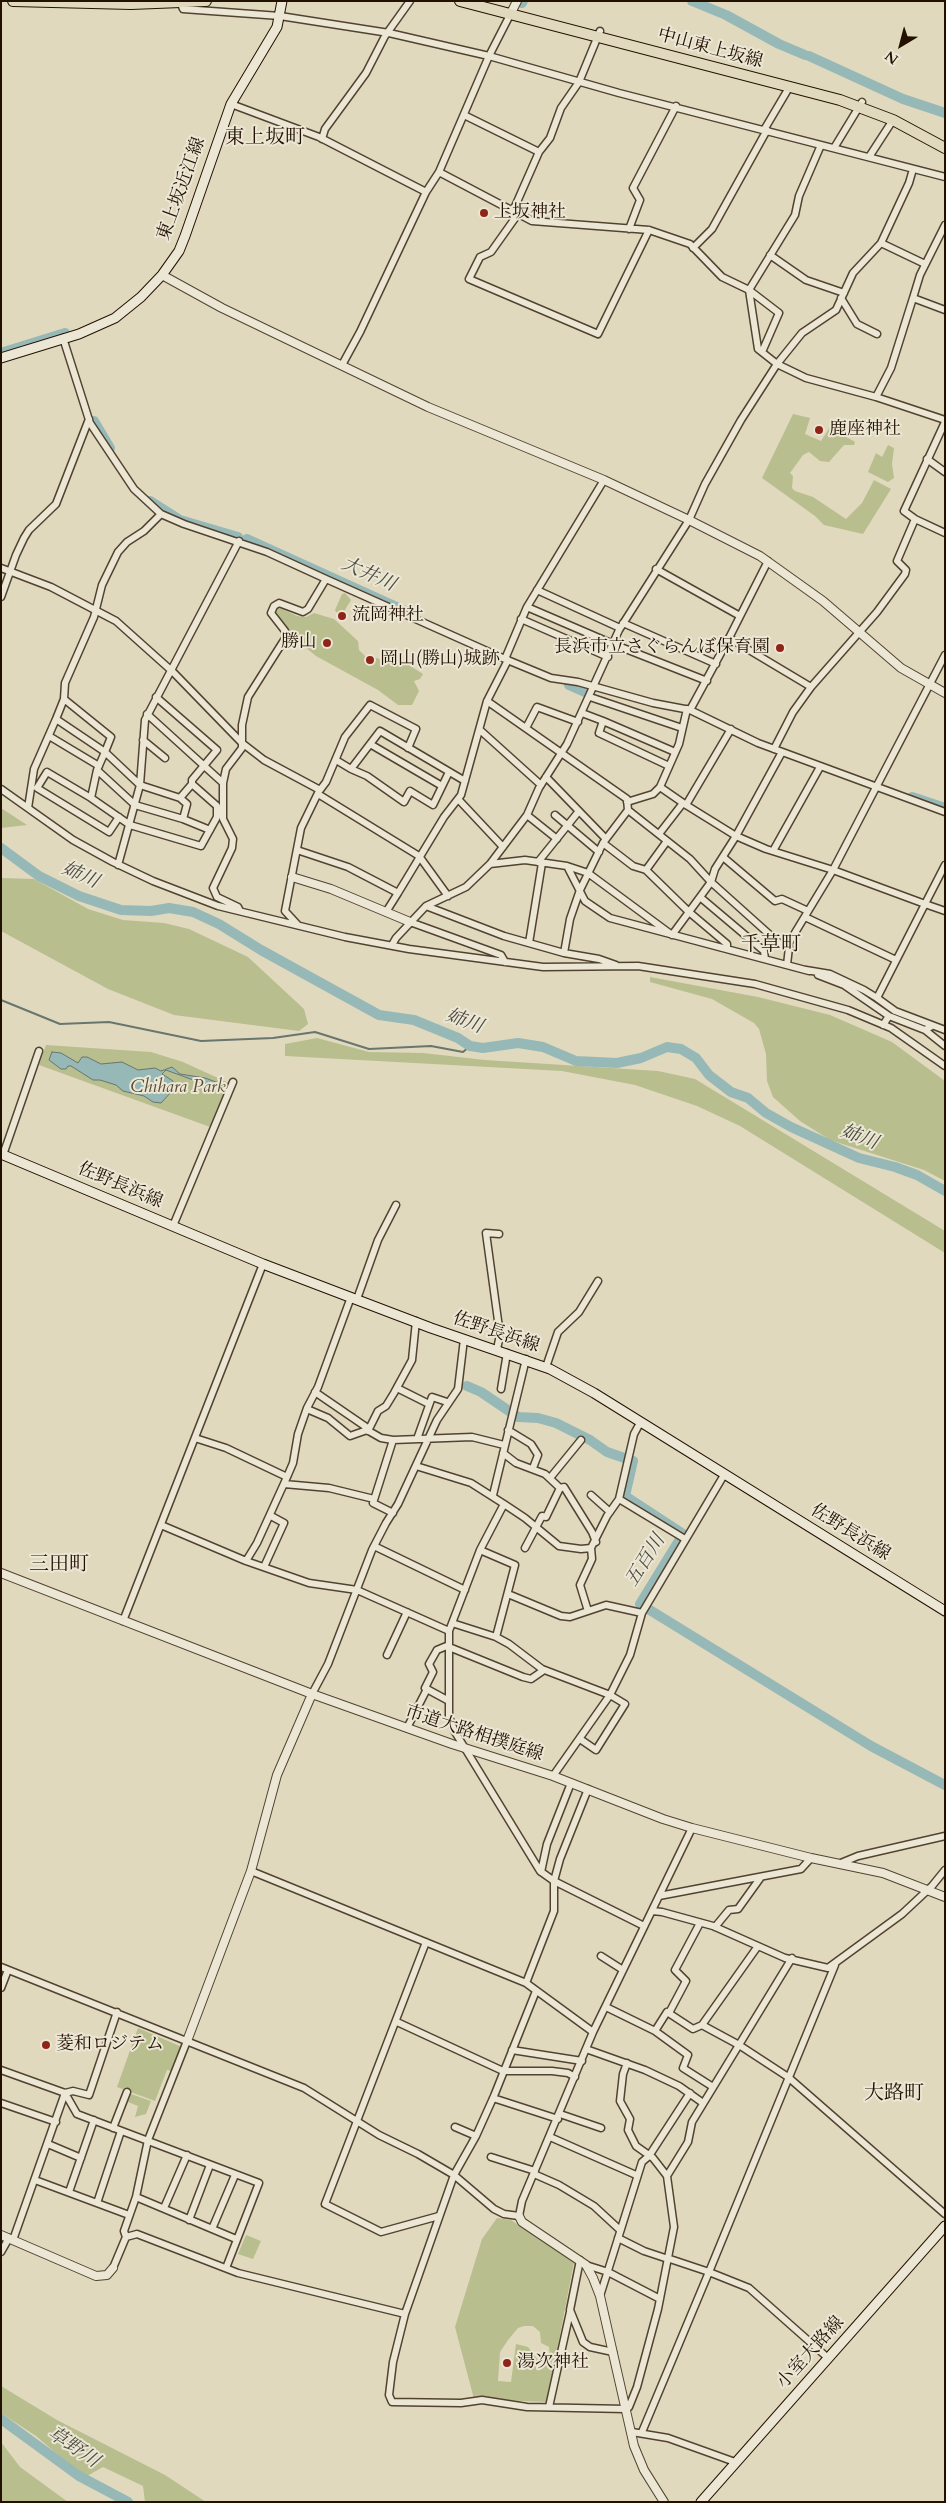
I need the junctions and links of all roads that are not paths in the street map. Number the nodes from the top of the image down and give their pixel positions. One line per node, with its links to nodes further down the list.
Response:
1 (13, 1): 7 (main road)
2 (206, 1): 7 (main road)
3 (282, 1): 9 (main road, 東上坂近江線)
4 (410, 1): 10 (street)
5 (460, 1): 8 (main road, 中山東上坂線)
6 (487, 1): 8 (main road, 中山東上坂線)
7 (180, 2): 9 (street)
8 (514, 7): 11 (main road, 中山東上坂線); 12 (street)
9 (280, 16): 10 (street); 15 (main road, 東上坂近江線)
10 (387, 33): 12 (street); 21 (street)
11 (599, 34): 13 (street); 14 (main road, 中山東上坂線); 16 (main road, 中山東上坂線)
12 (490, 56): 13 (street); 18 (street)
13 (579, 82): 17 (street); 26 (street)
14 (790, 86): 16 (main road, 中山東上坂線); 20 (street)
15 (231, 104): 21 (street); 40 (main road, 東上坂近江線)
16 (861, 104): 19 (main road, 中山東上坂線); 22 (main road, 中山東上坂線); 24 (street)
17 (676, 106): 20 (street); 34 (street)
18 (464, 115): 26 (street); 29 (street)
19 (893, 120): 25 (main road, 中山東上坂線); 27 (street)
20 (766, 130): 23 (street); 37 (street)
21 (322, 139): 31 (street)
22 (945, 142)
23 (821, 145): 24 (street); 38 (street)
24 (834, 148): 27 (street)
25 (945, 148)
26 (539, 152): 32 (street)
27 (869, 157): 28 (street)
28 (913, 169): 30 (street); 36 (street)
29 (438, 172): 31 (street); 32 (street)
30 (945, 177)
31 (426, 192): 50 (street)
32 (516, 212): 34 (street); 35 (street)
33 (945, 225): 39 (street)
34 (629, 229): 35 (street)
35 (649, 230): 37 (street)
36 (881, 243): 39 (street); 42 (street)
37 (694, 248): 41 (street)
38 (770, 255): 41 (street); 42 (street)
39 (925, 264): 43 (street)
40 (162, 275): 46 (main road, 東上坂近江線); 50 (street)
41 (749, 290): 47 (street); 47 (street)
42 (842, 295): 45 (street); 49 (street)
43 (913, 298): 44 (street); 51 (street)
44 (945, 310)
45 (877, 334)
46 (63, 338): 48 (main road, 東上坂近江線); 52 (street)
47 (762, 352): 49 (street)
48 (1, 358)
49 (777, 364): 51 (street); 59 (street)
50 (342, 365): 56 (street)
51 (876, 397): 53 (street)
52 (89, 419): 57 (street); 65 (street)
53 (945, 421): 54 (street)
54 (927, 459): 55 (street); 58 (street)
55 (945, 472)
56 (604, 480): 59 (street); 67 (street)
57 (161, 514): 61 (street); 70 (street)
58 (915, 519): 60 (street); 74 (street)
59 (689, 520): 62 (street); 64 (street)
60 (945, 533)
61 (239, 542): 66 (street); 81 (street)
62 (768, 561): 71 (street); 74 (street)
63 (1, 568): 65 (street)
64 (656, 569): 71 (street); 73 (street)
65 (10, 571): 68 (street); 70 (street)
66 (326, 579): 79 (street); 103 (street)
67 (537, 590): 69 (street); 73 (street)
68 (1, 596)
69 (527, 606): 72 (street); 76 (street)
70 (96, 611): 81 (street); 89 (street)
71 (740, 616): 75 (street)
72 (521, 619): 78 (street); 79 (street)
73 (622, 625): 76 (street); 80 (street)
74 (857, 632): 84 (street); 85 (street)
75 (729, 638): 80 (street); 85 (street)
76 (613, 644): 78 (street); 82 (street)
77 (945, 654): 84 (street)
78 (608, 657): 83 (street)
79 (506, 659): 83 (street); 90 (street)
80 (716, 664): 82 (street)
81 (170, 670): 87 (street); 103 (street)
82 (707, 681): 91 (street)
83 (594, 686): 88 (street); 91 (street)
84 (929, 686): 86 (street); 127 (street)
85 (811, 687): 106 (street)
86 (945, 693)
87 (156, 697): 93 (street); 113 (street)
88 (590, 697): 92 (street); 98 (street)
89 (64, 699): 94 (street); 107 (street)
90 (487, 701): 97 (street); 100 (street)
91 (689, 709): 98 (street); 99 (street)
92 (582, 713): 95 (street); 96 (street)
93 (148, 714): 102 (street); 113 (street)
94 (56, 719): 101 (street); 107 (street)
95 (578, 722): 97 (street); 110 (street)
96 (603, 722): 108 (street); 114 (street)
97 (526, 728): 110 (street)
98 (682, 728): 108 (street)
99 (731, 729): 106 (street); 134 (street)
100 (480, 730): 120 (street); 125 (street)
101 (49, 736): 116 (street); 136 (street)
102 (143, 740): 111 (street); 123 (street)
103 (242, 743): 121 (street); 129 (street)
104 (370, 744): 105 (street); 117 (street); 124 (street)
105 (408, 748): 112 (street); 118 (street)
106 (774, 749): 109 (street)
107 (104, 752): 116 (street); 123 (street)
108 (675, 752): 114 (street)
109 (782, 752): 115 (street); 148 (street)
110 (561, 753): 119 (street); 133 (street)
111 (165, 758)
112 (336, 760): 117 (street); 129 (street)
113 (204, 766): 121 (street); 122 (street)
114 (669, 766): 126 (street)
115 (820, 767): 127 (street); 154 (street)
116 (98, 768): 130 (street); 135 (street)
117 (351, 769): 124 (street)
118 (449, 772): 120 (street); 124 (street)
119 (546, 777): 125 (street); 138 (street)
120 (466, 782): 132 (street)
121 (223, 783): 174 (street)
122 (192, 784): 131 (street); 146 (street)
123 (140, 785): 131 (street); 135 (street)
124 (442, 786)
125 (541, 786): 140 (street)
126 (660, 787): 133 (street); 134 (street)
127 (876, 788): 139 (street); 164 (street)
128 (1, 789): 136 (street)
129 (319, 792): 153 (street); 156 (street)
130 (91, 798): 142 (street); 142 (street)
131 (180, 798): 143 (street)
132 (458, 799): 152 (street); 156 (street)
133 (627, 802): 137 (street)
134 (685, 804): 147 (street); 148 (street)
135 (135, 805): 143 (street); 144 (street)
136 (28, 808): 160 (street)
137 (628, 810): 147 (street); 150 (street)
138 (579, 811): 145 (street); 150 (street)
139 (945, 812)
140 (527, 815): 149 (street); 152 (street)
141 (555, 815): 145 (street)
142 (119, 817): 144 (street)
143 (183, 819): 146 (street)
144 (130, 824): 146 (street); 160 (street)
145 (567, 826): 149 (street); 155 (street)
146 (210, 830)
147 (659, 834): 151 (street)
148 (736, 836): 154 (street); 157 (street)
149 (557, 839): 158 (street)
150 (605, 841): 155 (street); 163 (street)
151 (667, 841): 163 (street); 167 (street)
152 (503, 846): 159 (street)
153 (297, 850): 166 (street); 169 (street)
154 (773, 851): 164 (street)
155 (599, 852): 165 (street)
156 (419, 856): 169 (street); 170 (street)
157 (723, 857): 167 (street); 175 (street)
158 (540, 862): 159 (street); 162 (street); 183 (street)
159 (490, 864): 170 (street)
160 (118, 865): 174 (street)
161 (945, 865): 172 (street)
162 (567, 866): 165 (street); 168 (street)
163 (646, 870): 178 (street)
164 (833, 870): 172 (street); 175 (street)
165 (588, 872): 168 (street); 182 (street)
166 (292, 878): 177 (street); 181 (street)
167 (711, 882): 171 (street); 185 (street)
168 (580, 890): 182 (street); 187 (street)
169 (398, 893): 177 (street)
170 (448, 896): 173 (street)
171 (700, 897): 178 (street); 188 (street)
172 (925, 904): 176 (street); 189 (street)
173 (426, 906): 180 (street); 183 (street)
174 (240, 911): 181 (street)
175 (808, 911): 179 (street)
176 (945, 911)
177 (386, 912): 180 (street)
178 (689, 912): 182 (street); 186 (street)
179 (804, 917): 185 (street); 189 (street)
180 (410, 922): 184 (street); 190 (street)
181 (297, 924): 184 (street)
182 (672, 935): 186 (street)
183 (529, 943): 187 (street)
184 (392, 945): 190 (street)
185 (787, 946): 191 (street)
186 (727, 950): 188 (street)
187 (564, 953): 192 (street)
188 (765, 959): 191 (street)
189 (896, 960): 194 (street)
190 (505, 962): 192 (street)
191 (787, 965): 193 (street)
192 (619, 966): 196 (street)
193 (806, 970): 194 (street); 195 (street)
194 (877, 998): 197 (street)
195 (889, 1016): 196 (street); 198 (street)
196 (883, 1025): 202 (street)
197 (932, 1026): 198 (street); 199 (street)
198 (925, 1030): 200 (street)
199 (945, 1030)
200 (945, 1046)
201 (39, 1051): 204 (street)
202 (945, 1066)
203 (233, 1082): 206 (street)
204 (2, 1155): 206 (main road, 佐野長浜線)
205 (396, 1206): 210 (street)
206 (174, 1226): 208 (main road, 佐野長浜線)
207 (499, 1234): 213 (street)
208 (262, 1264): 210 (main road, 佐野長浜線); 226 (street)
209 (598, 1281): 216 (street)
210 (354, 1298): 211 (main road, 佐野長浜線); 219 (street)
211 (416, 1321): 212 (main road, 佐野長浜線); 217 (street)
212 (464, 1339): 213 (main road, 佐野長浜線); 220 (street)
213 (497, 1349): 214 (main road, 佐野長浜線)
214 (507, 1353): 215 (main road, 佐野長浜線); 218 (street)
215 (526, 1359): 216 (main road, 佐野長浜線); 225 (street)
216 (546, 1367): 223 (main road, 佐野長浜線)
217 (397, 1388): 221 (street); 224 (street)
218 (501, 1388)
219 (315, 1392): 222 (street); 224 (street)
220 (447, 1402): 221 (street); 228 (street)
221 (429, 1404): 227 (street)
222 (307, 1410): 224 (street); 236 (street)
223 (640, 1423): 235 (main road, 佐野長浜線); 243 (street)
224 (369, 1430): 229 (street)
225 (508, 1430): 231 (street); 234 (street)
226 (195, 1438): 236 (street); 248 (street)
227 (417, 1439): 228 (street); 229 (street)
228 (428, 1439): 231 (street); 233 (street)
229 (393, 1440): 242 (street)
230 (581, 1440): 237 (street)
231 (504, 1445): 232 (street)
232 (503, 1453): 234 (street); 241 (street)
233 (416, 1466): 241 (street); 246 (street)
234 (533, 1468): 237 (street)
235 (724, 1475): 250 (street); 262 (main road, 佐野長浜線)
236 (287, 1477): 238 (street)
237 (550, 1478): 239 (street)
238 (284, 1484): 242 (street); 247 (street)
239 (560, 1488): 249 (street); 251 (street)
240 (591, 1495): 245 (street)
241 (492, 1496): 244 (street)
242 (374, 1499): 246 (street)
243 (619, 1499): 245 (street); 250 (street)
244 (504, 1504): 249 (street); 254 (street)
245 (610, 1512): 251 (street)
246 (393, 1513): 252 (street)
247 (271, 1516): 255 (street); 256 (street)
248 (161, 1525): 255 (street); 265 (street)
249 (536, 1527): 251 (street); 253 (street)
250 (685, 1540): 264 (street)
251 (593, 1545): 261 (street)
252 (374, 1546): 258 (street); 259 (street)
253 (525, 1548)
254 (480, 1550): 259 (street); 260 (street)
255 (246, 1561): 256 (street)
256 (264, 1567): 258 (street)
257 (1, 1573): 265 (street, 市道大路相撲庭線)
258 (357, 1590): 263 (street); 273 (street)
259 (465, 1590): 266 (street)
260 (508, 1594): 261 (street); 268 (street)
261 (588, 1611): 264 (street)
262 (945, 1611)
263 (407, 1612): 267 (street); 270 (street)
264 (642, 1612): 274 (street)
265 (123, 1620): 273 (street, 市道大路相撲庭線)
266 (452, 1623): 267 (street); 268 (street)
267 (449, 1631): 269 (street)
268 (496, 1637): 271 (street)
269 (449, 1646): 271 (street); 272 (street); 275 (street)
270 (387, 1655)
271 (544, 1670): 274 (street)
272 (427, 1689): 275 (street); 276 (street)
273 (312, 1694): 276 (street, 市道大路相撲庭線); 286 (street)
274 (610, 1695): 277 (street); 277 (street)
275 (449, 1701): 278 (street)
276 (407, 1728): 278 (street, 市道大路相撲庭線)
277 (580, 1739): 279 (street)
278 (466, 1748): 279 (street, 市道大路相撲庭線); 288 (street)
279 (554, 1776): 280 (street, 市道大路相撲庭線)
280 (571, 1783): 281 (street, 市道大路相撲庭線); 288 (street)
281 (588, 1789): 282 (street, 市道大路相撲庭線); 290 (street)
282 (692, 1828): 284 (street, 市道大路相撲庭線); 292 (street)
283 (945, 1836): 285 (street)
284 (811, 1858): 285 (street, 市道大路相撲庭線); 289 (street)
285 (841, 1863): 291 (street, 市道大路相撲庭線)
286 (251, 1870): 298 (street); 315 (street)
287 (945, 1870): 291 (street)
288 (541, 1872): 290 (street)
289 (761, 1877): 292 (street); 297 (street)
290 (554, 1882): 296 (street); 305 (street)
291 (927, 1889): 293 (street, 市道大路相撲庭線); 302 (street)
292 (659, 1896): 294 (street)
293 (945, 1897)
294 (652, 1911): 295 (street); 296 (street)
295 (700, 1922): 297 (street); 310 (street)
296 (644, 1926): 304 (street)
297 (715, 1927): 299 (street)
298 (426, 1942): 305 (street); 311 (street)
299 (758, 1946): 301 (street); 312 (street)
300 (601, 1956): 304 (street)
301 (792, 1958): 302 (street); 316 (street)
302 (835, 1965): 324 (street)
303 (4, 1968): 306 (street); 309 (street)
304 (623, 1970): 308 (street)
305 (526, 1983): 307 (street)
306 (1, 1988)
307 (536, 1991): 314 (street); 318 (street)
308 (606, 2007): 313 (street); 314 (street)
309 (118, 2012): 315 (street); 327 (street)
310 (669, 2013): 312 (street); 313 (street)
311 (397, 2022): 322 (street); 334 (street)
312 (702, 2025): 316 (street)
313 (655, 2031): 325 (street)
314 (593, 2032): 317 (street)
315 (186, 2041): 334 (street); 342 (street)
316 (739, 2045): 324 (street); 325 (street)
317 (586, 2049): 319 (street); 320 (street)
318 (512, 2050): 319 (street); 322 (street)
319 (582, 2061): 323 (street)
320 (627, 2063): 328 (street); 345 (street)
321 (1, 2070): 327 (street)
322 (503, 2071): 323 (street); 329 (street)
323 (574, 2077): 332 (street)
324 (788, 2077): 360 (street); 378 (street)
325 (713, 2087): 330 (street)
326 (127, 2092): 337 (street)
327 (65, 2093): 333 (street); 335 (street)
328 (690, 2093): 330 (street); 345 (street)
329 (493, 2098): 332 (street); 340 (street)
330 (703, 2102): 353 (street)
331 (1, 2103): 335 (street)
332 (559, 2116): 338 (street); 341 (street)
333 (94, 2120): 337 (street); 347 (street)
334 (358, 2121): 352 (street); 361 (street)
335 (56, 2122): 343 (street)
336 (455, 2127): 340 (street)
337 (113, 2128): 339 (street)
338 (601, 2128)
339 (121, 2131): 342 (street); 357 (street)
340 (476, 2136): 352 (street)
341 (550, 2137): 349 (street); 350 (street)
342 (148, 2140): 344 (street); 356 (street)
343 (48, 2144): 347 (street); 354 (street)
344 (186, 2155): 348 (street); 358 (street)
345 (649, 2156): 350 (street); 353 (street)
346 (491, 2157): 349 (street)
347 (81, 2158): 355 (street)
348 (210, 2165): 351 (street); 363 (street)
349 (534, 2172): 362 (street); 366 (street)
350 (636, 2174): 366 (street)
351 (235, 2175): 365 (street); 371 (street)
352 (454, 2175): 361 (street); 362 (street)
353 (667, 2176): 373 (street)
354 (36, 2180): 355 (street); 370 (street)
355 (69, 2192): 357 (street)
356 (136, 2197): 358 (street); 359 (street)
357 (97, 2203): 359 (street)
358 (164, 2208): 363 (street)
359 (129, 2214): 368 (street)
360 (945, 2214)
361 (439, 2216): 382 (street)
362 (519, 2216): 374 (street)
363 (188, 2220): 365 (street)
364 (945, 2226): 384 (main road, 小室大路線)
365 (212, 2229): 371 (street)
366 (620, 2230): 369 (street)
367 (1, 2235): 370 (street)
368 (126, 2237): 375 (street); 376 (street)
369 (618, 2238): 373 (street); 377 (street)
370 (11, 2239): 372 (street); 375 (street)
371 (236, 2239): 376 (street)
372 (1, 2252)
373 (668, 2259): 378 (street); 380 (street)
374 (583, 2262): 377 (street); 379 (street); 381 (street)
375 (113, 2268)
376 (226, 2268): 382 (street)
377 (608, 2272): 379 (street); 380 (street)
378 (709, 2272): 384 (street); 388 (street)
379 (600, 2296): 383 (street)
380 (660, 2299): 386 (street)
381 (570, 2310): 383 (street); 385 (street)
382 (405, 2314): 385 (street)
383 (612, 2352): 386 (street)
384 (828, 2358): 389 (main road, 小室大路線)
385 (549, 2408): 386 (street)
386 (626, 2409): 387 (street)
387 (632, 2432): 388 (street); 390 (street)
388 (642, 2432): 389 (street)
389 (735, 2462): 391 (main road, 小室大路線)
390 (664, 2502)
391 (701, 2502)

